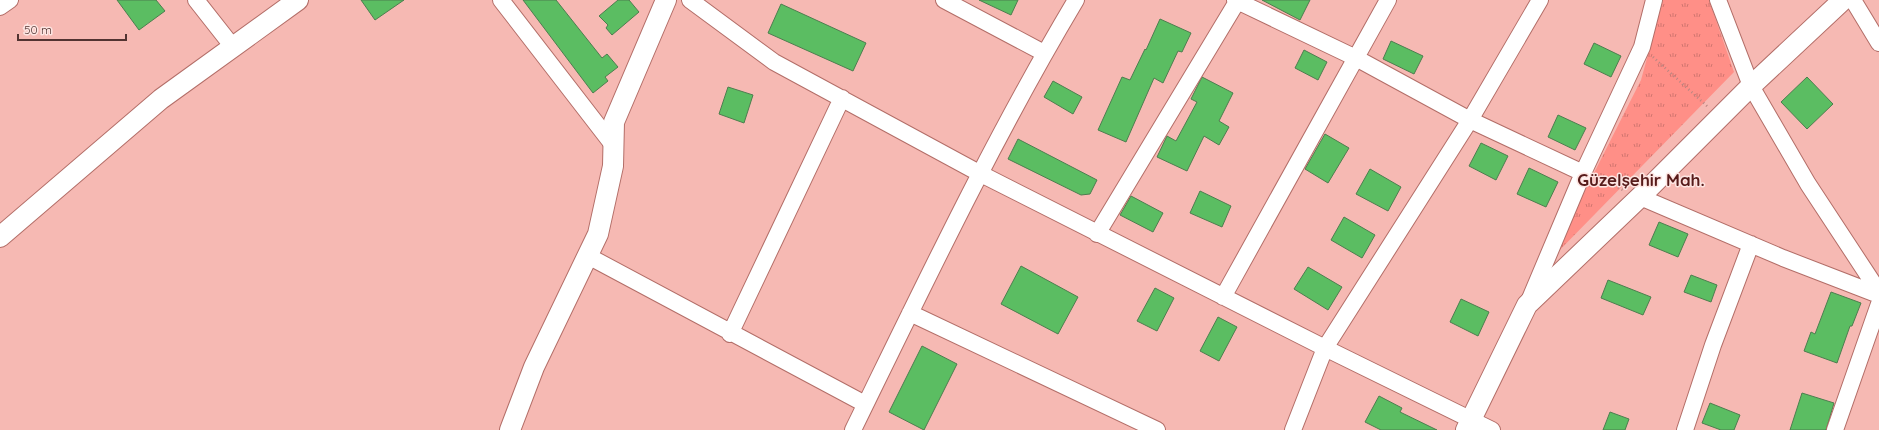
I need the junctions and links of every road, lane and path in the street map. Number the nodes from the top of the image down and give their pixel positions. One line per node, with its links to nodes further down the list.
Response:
1 (10, 0): 16 (street)
2 (196, 0): 18 (street)
3 (298, 0): 18 (street)
4 (501, 0): 26 (street)
5 (666, 0): 26 (street)
6 (690, 0): 23 (street)
7 (944, 0): 20 (street)
8 (1076, 0): 20 (street)
9 (1237, 0): 21 (street); 30 (street)
10 (1388, 0): 21 (street)
11 (1540, 0): 25 (street)
12 (1654, 0): 19 (street)
13 (1718, 0): 22 (street)
14 (1843, 0): 22 (street)
15 (1853, 0): 17 (street)
16 (0, 7)
17 (1879, 43)
18 (233, 47): 31 (street)
19 (1642, 47): 24 (path); 28 (street)
20 (1044, 53): 27 (street)
21 (1356, 58): 25 (street); 36 (street)
22 (1751, 86): 24 (street); 34 (street)
23 (842, 98): 27 (street); 40 (street)
24 (1718, 117): 29 (street)
25 (1470, 120): 28 (street); 41 (street)
26 (613, 145): 33 (street)
27 (980, 173): 30 (street); 39 (street)
28 (1583, 173): 29 (path); 38 (street)
29 (1640, 197): 32 (street); 38 (street)
30 (1097, 234): 36 (street)
31 (0, 237)
32 (1751, 244): 35 (street); 49 (street)
33 (588, 256): 40 (street); 44 (street)
34 (1879, 292)
35 (1879, 295)
36 (1223, 297): 41 (street)
37 (1879, 304): 50 (street)
38 (1527, 305): 43 (street)
39 (910, 313): 42 (street); 46 (street)
40 (730, 334): 42 (street)
41 (1325, 348): 43 (street); 47 (street)
42 (866, 404): 45 (street)
43 (1468, 425): 48 (street)
44 (510, 430)
45 (853, 430)
46 (1157, 430)
47 (1293, 430)
48 (1492, 430)
49 (1685, 430)
50 (1835, 430)

